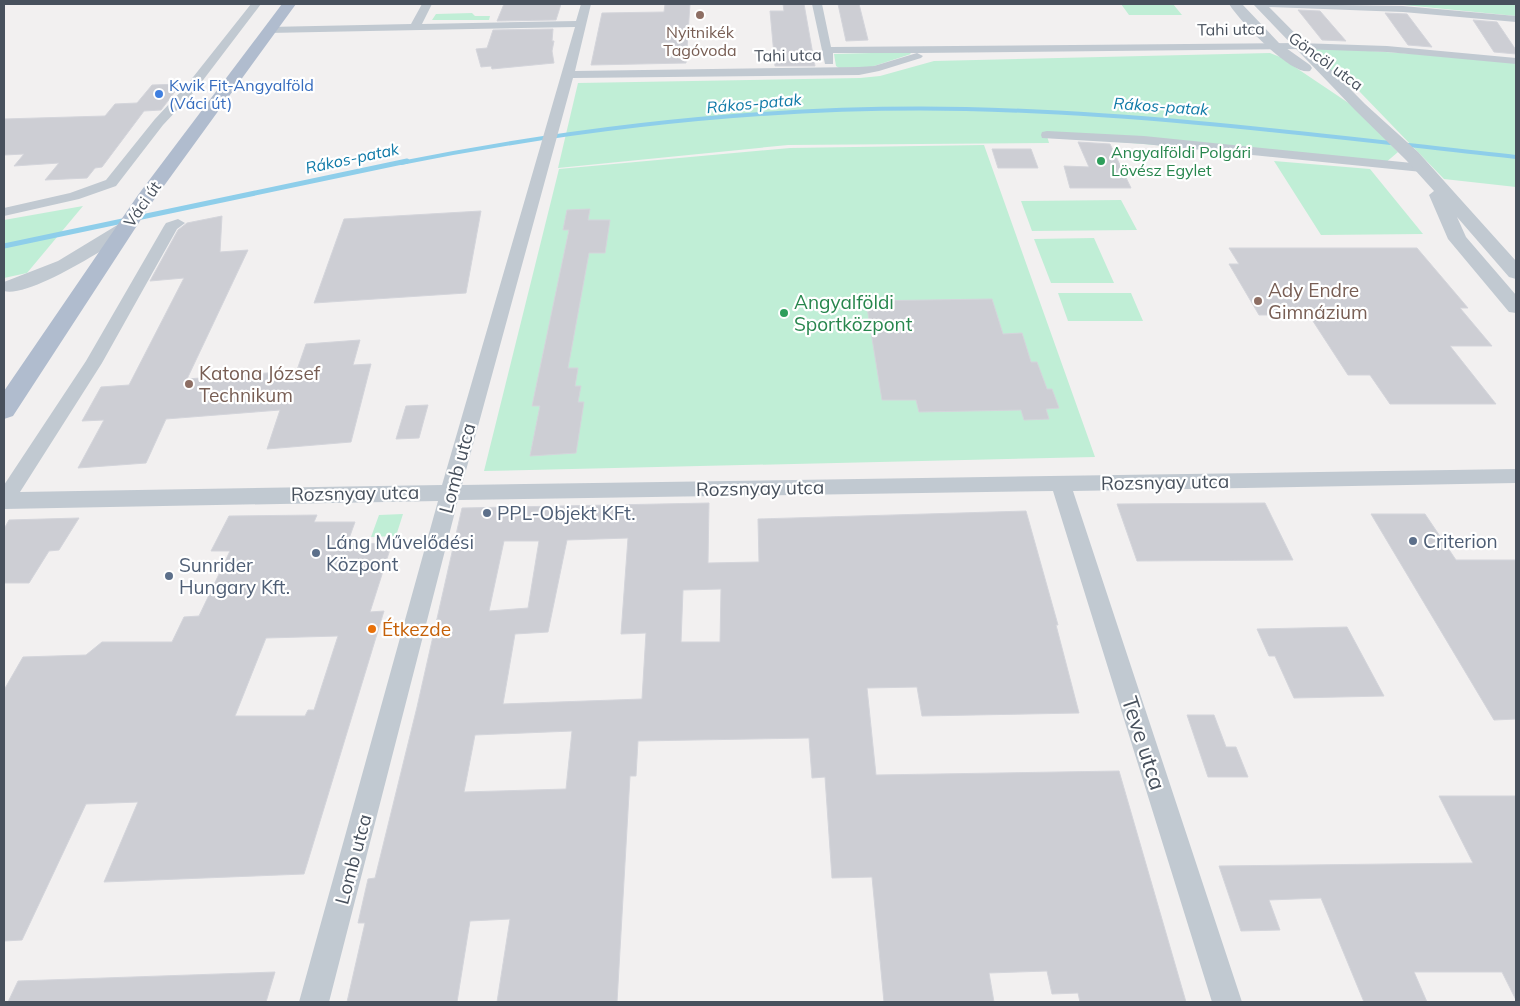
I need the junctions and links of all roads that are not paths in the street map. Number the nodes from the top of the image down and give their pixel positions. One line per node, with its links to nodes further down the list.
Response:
1 (256, 4): 23 (street, Váci út)
2 (289, 4): 12 (main road, Váci út)
3 (427, 4): 11 (street)
4 (586, 4): 10 (street, Lomb utca)
5 (817, 4): 15 (street)
6 (1235, 4): 13 (street, Göncöl utca)
7 (1259, 4): 14 (street, Göncöl utca)
8 (1268, 4): 9 (street, Tahi utca)
9 (1516, 19)
10 (581, 24): 11 (street); 19 (street, Lomb utca)
11 (415, 27): 12 (street)
12 (268, 30): 25 (main road, Váci út)
13 (1274, 46): 14 (street, Tahi utca); 16 (street, Tahi utca); 20 (street, Göncöl utca)
14 (1299, 46): 17 (street, Tahi utca); 20 (street, Göncöl utca)
15 (827, 50): 16 (street, Tahi utca); 18 (street)
16 (945, 51): 18 (street, Tahi utca)
17 (1516, 61)
18 (830, 72): 19 (street, Tahi utca)
19 (569, 75): 33 (street, Lomb utca)
20 (1360, 107): 22 (street)
21 (1047, 135): 22 (street)
22 (1422, 168): 27 (street); 29 (street)
23 (4, 212)
24 (178, 223): 34 (street, Váci út)
25 (125, 228): 26 (main road, Váci út); 28 (street)
26 (98, 271): 28 (street); 30 (main road, Váci út)
27 (1516, 273)
28 (7, 287)
29 (1516, 307)
30 (4, 410)
31 (1516, 476): 32 (street, Rozsnyay utca)
32 (1061, 484): 33 (street, Rozsnyay utca); 36 (street, Teve utca)
33 (451, 491): 34 (street, Rozsnyay utca); 35 (street, Lomb utca)
34 (4, 500)
35 (314, 1002)
36 (1227, 1002)

